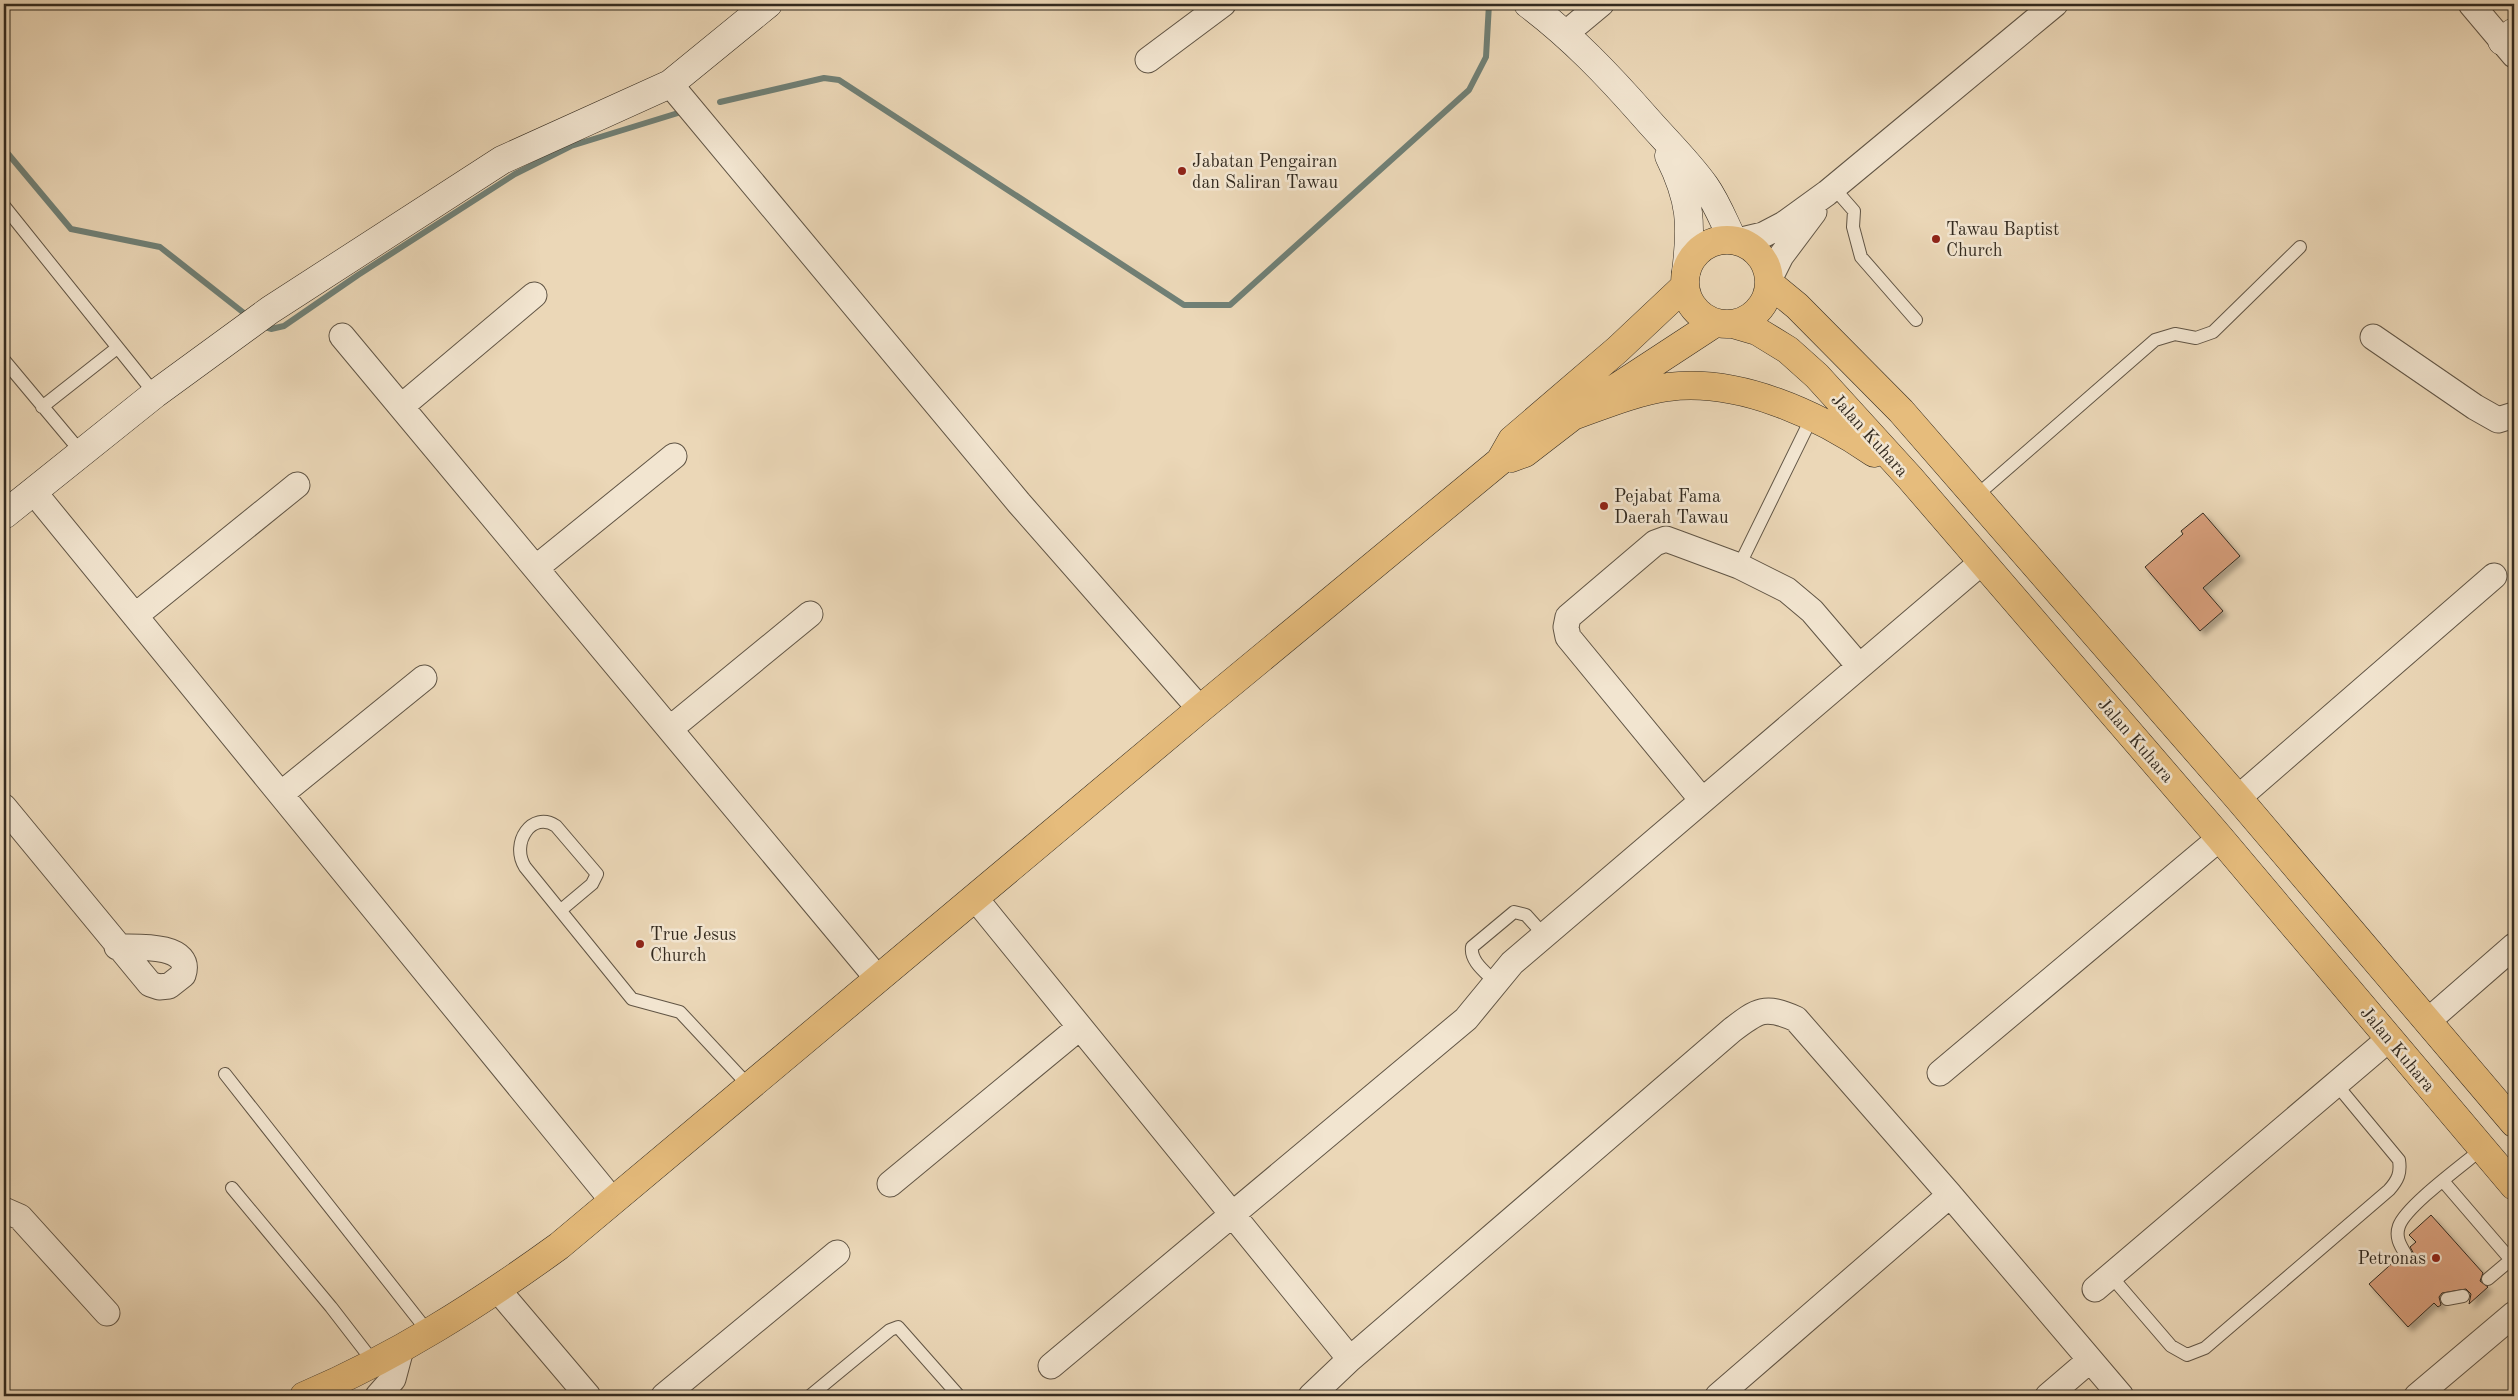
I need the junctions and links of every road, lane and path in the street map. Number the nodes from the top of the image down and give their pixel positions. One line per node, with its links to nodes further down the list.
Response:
1 (768, 4): 10 (street)
2 (1223, 4): 9 (street)
3 (1529, 4): 7 (street)
4 (1601, 4): 7 (street)
5 (2055, 4): 12 (street)
6 (2471, 4): 8 (street)
7 (1565, 34): 11 (street)
8 (2510, 43)
9 (1148, 60)
10 (670, 84): 25 (street); 47 (street)
11 (1653, 126): 14 (street); 16 (street)
12 (1830, 190): 14 (street); 17 (street); 19 (lane)
13 (4, 206): 23 (lane)
14 (1735, 241): 16 (main road); 17 (main road)
15 (2300, 247): 37 (lane)
16 (1686, 279): 20 (main road); 33 (main road)
17 (1769, 281): 20 (main road); 37 (main road, Jalan Kuhara)
18 (534, 295): 26 (street)
19 (1916, 320)
20 (1724, 323): 29 (main road); 34 (main road, Jalan Kuhara)
21 (342, 336): 26 (street)
22 (2373, 337): 28 (street)
23 (118, 348): 25 (lane); 27 (lane)
24 (4, 360): 27 (lane)
25 (155, 394): 31 (street)
26 (402, 406): 41 (street)
27 (42, 407): 31 (lane)
28 (2514, 415)
29 (1573, 416): 30 (main road); 33 (main road)
30 (1812, 417): 34 (main road); 40 (lane)
31 (81, 452): 36 (street)
32 (674, 456): 41 (street)
33 (1500, 461): 47 (main road)
34 (1910, 478): 39 (main road, Jalan Kuhara)
35 (297, 485): 44 (street)
36 (34, 491): 38 (street); 44 (street)
37 (1976, 496): 50 (main road, Jalan Kuhara)
38 (4, 515)
39 (1982, 562): 45 (street); 53 (main road, Jalan Kuhara)
40 (1739, 566): 45 (street); 51 (street)
41 (537, 567): 48 (street)
42 (2494, 576): 50 (street)
43 (810, 614): 48 (street)
44 (135, 616): 49 (street)
45 (1859, 666): 51 (street)
46 (424, 678): 49 (street)
47 (1200, 709): 54 (main road)
48 (671, 728): 59 (street)
49 (281, 794): 75 (street)
50 (2238, 798): 61 (main road, Jalan Kuhara)
51 (1702, 800): 56 (street)
52 (4, 807): 58 (street)
53 (2220, 838): 63 (main road, Jalan Kuhara); 64 (street)
54 (975, 898): 59 (main road); 62 (street)
55 (561, 910): 55 (lane); 67 (lane)
56 (1544, 935): 60 (street); 60 (lane)
57 (2514, 946): 61 (street)
58 (118, 947)
59 (878, 979): 67 (main road)
60 (1496, 982): 77 (street)
61 (2428, 1022): 68 (main road, Jalan Kuhara)
62 (1080, 1027): 71 (street); 77 (street)
63 (2389, 1039): 66 (street); 69 (main road, Jalan Kuhara)
64 (1940, 1073)
65 (225, 1074): 88 (lane)
66 (2336, 1084): 82 (street); 82 (lane)
67 (749, 1086): 75 (main road)
68 (2514, 1123)
69 (2483, 1148): 70 (lane); 72 (main road, Jalan Kuhara)
70 (2443, 1181): 79 (lane); 80 (lane)
71 (890, 1184)
72 (2514, 1186)
73 (232, 1188): 92 (lane)
74 (1950, 1195): 90 (street); 91 (street); 101 (street)
75 (612, 1200): 83 (main road)
76 (4, 1210): 86 (street)
77 (1232, 1214): 90 (street); 93 (street)
78 (837, 1253): 97 (street)
79 (2406, 1255)
80 (2513, 1259): 81 (lane)
81 (2488, 1279)
82 (2103, 1282)
83 (498, 1290): 88 (main road); 96 (street)
84 (2463, 1296): 85 (lane)
85 (2447, 1299)
86 (106, 1312)
87 (2514, 1314): 104 (street)
88 (429, 1333): 89 (main road)
89 (401, 1349): 92 (main road); 95 (street)
90 (1350, 1359): 100 (street)
91 (2090, 1360): 102 (street); 103 (street)
92 (374, 1364): 94 (main road)
93 (1051, 1366)
94 (304, 1396)
95 (378, 1396)
96 (588, 1396)
97 (664, 1396)
98 (810, 1396): 99 (lane)
99 (959, 1396)
100 (1311, 1396)
101 (1718, 1396)
102 (2048, 1396)
103 (2121, 1396)
104 (2417, 1396)

